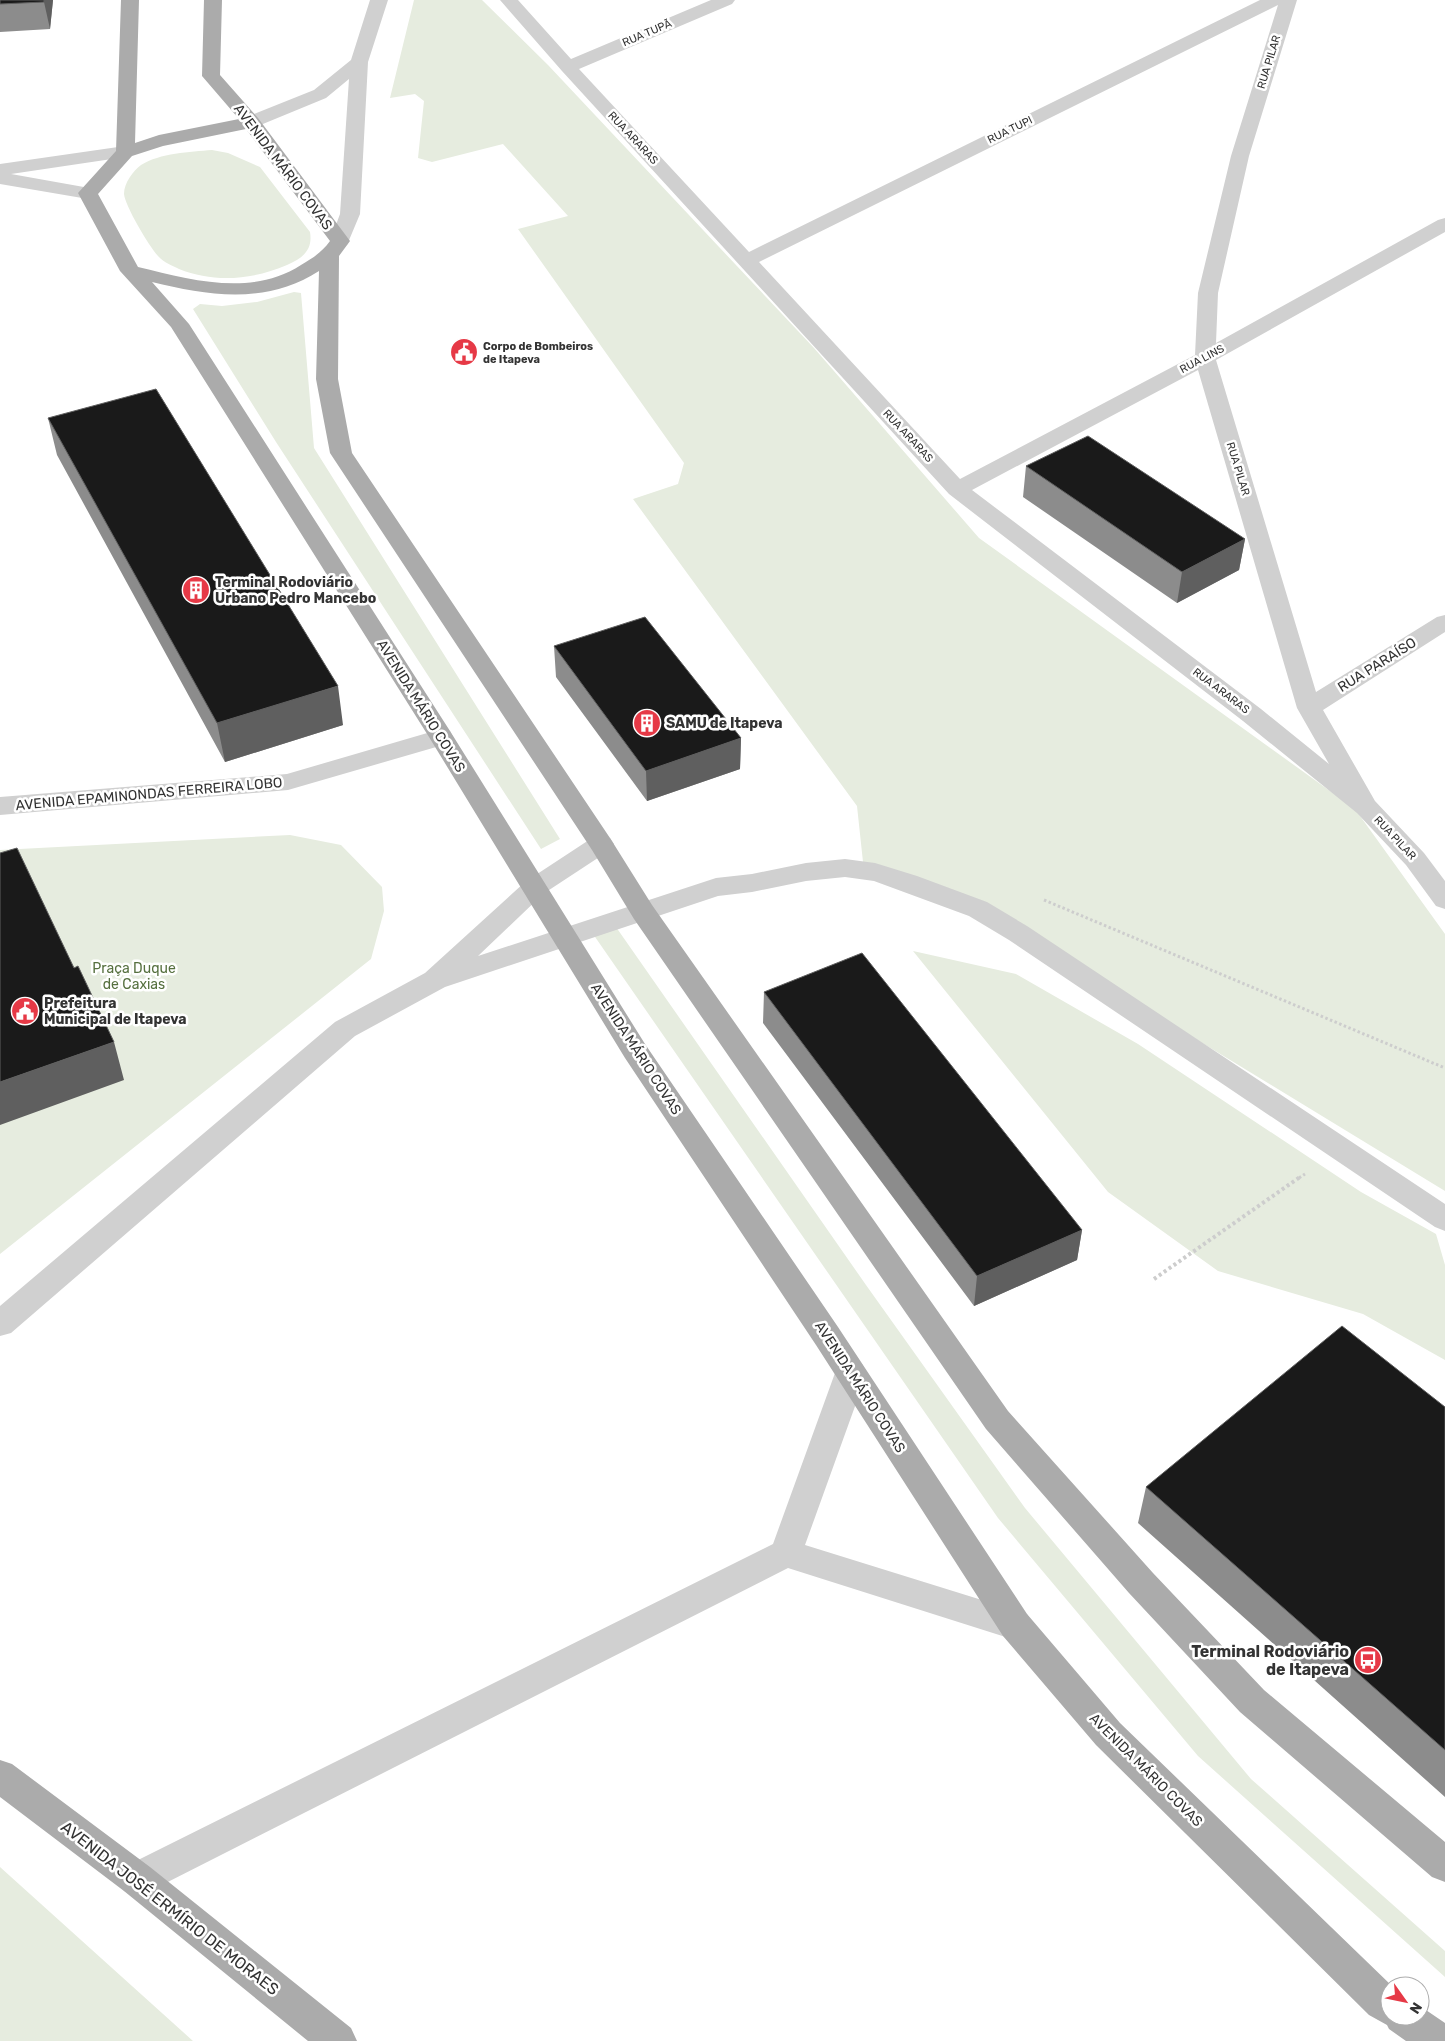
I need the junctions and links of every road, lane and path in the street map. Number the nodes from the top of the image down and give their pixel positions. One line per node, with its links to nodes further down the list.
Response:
1 (130, 0): 11 (main road)
2 (213, 0): 10 (main road, AVENIDA MÁRIO COVAS)
3 (379, 0): 8 (street)
4 (509, 0): 9 (street, RUA ARARAS)
5 (726, 0): 9 (street, RUA TUPÃ)
6 (1274, 0): 17 (street, RUA TUPI)
7 (1288, 0): 19 (street, RUA PILAR)
8 (359, 62): 10 (street); 16 (street)
9 (568, 67): 17 (street, RUA ARARAS)
10 (251, 122): 11 (main road); 16 (main road, AVENIDA MÁRIO COVAS)
11 (125, 152): 12 (street); 14 (main road)
12 (0, 170)
13 (0, 178): 14 (street)
14 (88, 193): 18 (main road, AVENIDA MÁRIO COVAS)
15 (1445, 224): 19 (street, RUA LINS)
16 (334, 249): 18 (main road); 26 (main road)
17 (746, 261): 20 (street, RUA ARARAS)
18 (130, 271): 23 (main road, AVENIDA MÁRIO COVAS)
19 (1205, 358): 20 (street, RUA LINS); 22 (street, RUA PILAR)
20 (957, 489): 25 (street, RUA ARARAS)
21 (1445, 622): 22 (street, RUA PARAÍSO)
22 (1309, 708): 25 (street, RUA PILAR)
23 (441, 738): 24 (street, AVENIDA EPAMINONDAS FERREIRA LOBO); 27 (main road, AVENIDA MÁRIO COVAS)
24 (0, 806)
25 (1366, 807): 29 (street, RUA PILAR)
26 (601, 844): 27 (street); 30 (main road)
27 (534, 888): 31 (main road, AVENIDA MÁRIO COVAS); 32 (street)
28 (1035, 897): 33 (path)
29 (1445, 900)
30 (643, 912): 31 (street); 34 (street); 42 (main road)
31 (564, 938): 32 (street); 38 (main road, AVENIDA MÁRIO COVAS)
32 (435, 980): 37 (street)
33 (1445, 1068)
34 (1340, 1149): 35 (street); 36 (path)
35 (1445, 1219)
36 (1154, 1279)
37 (0, 1324)
38 (851, 1373): 39 (street); 40 (main road, AVENIDA MÁRIO COVAS)
39 (786, 1553): 40 (street); 43 (street)
40 (1015, 1625): 44 (main road, AVENIDA MÁRIO COVAS)
41 (0, 1776): 43 (main road, AVENIDA JOSÉ ERMÍRIO DE MORAES)
42 (1445, 1865)
43 (137, 1879): 46 (main road, AVENIDA JOSÉ ERMÍRIO DE MORAES)
44 (1380, 2000)
45 (1416, 2026): 47 (main road)
46 (338, 2041)
47 (1438, 2041)

